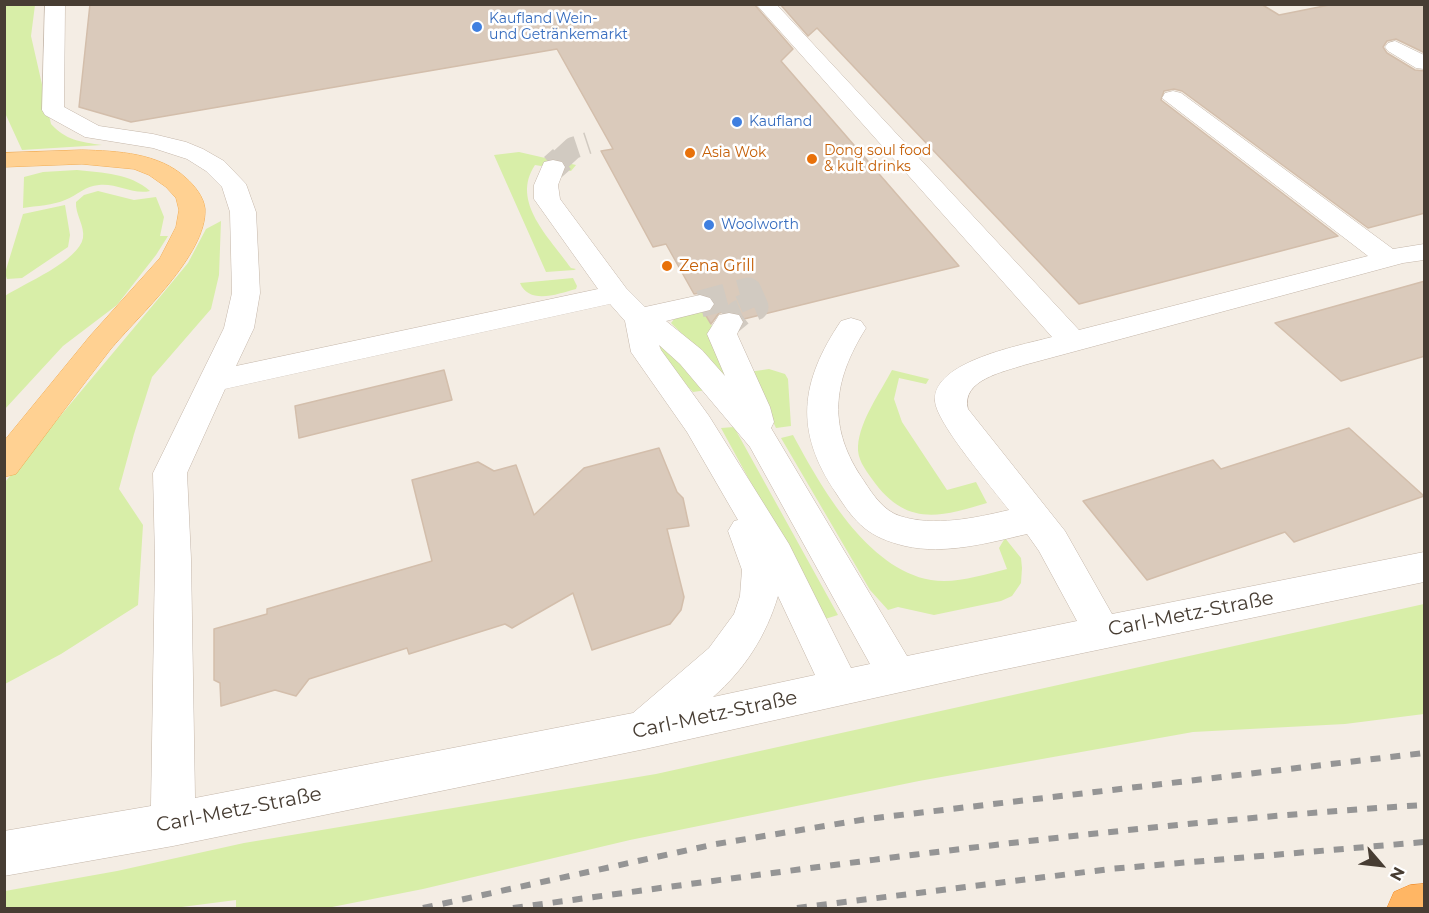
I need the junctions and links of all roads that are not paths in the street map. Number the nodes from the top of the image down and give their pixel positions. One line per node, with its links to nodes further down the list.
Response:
1 (55, 4): 19 (street)
2 (765, 4): 18 (street)
3 (1395, 47): 4 (street)
4 (1425, 63)
5 (1173, 98): 11 (street)
6 (4, 160): 7 (main road)
7 (52, 160): 9 (main road); 17 (main road)
8 (553, 167): 12 (street)
9 (4, 170)
10 (1425, 252): 11 (street)
11 (1388, 258): 18 (street)
12 (616, 294): 14 (street); 19 (street)
13 (700, 304): 14 (street)
14 (639, 318): 21 (street); 22 (street)
15 (729, 322): 21 (street)
16 (851, 328): 24 (street)
17 (102, 341): 20 (main road); 23 (main road)
18 (1073, 342): 24 (street)
19 (215, 381): 30 (street)
20 (4, 433)
21 (762, 439): 27 (street)
22 (719, 459): 28 (street); 29 (street)
23 (4, 465)
24 (1033, 519): 26 (street)
25 (1425, 567): 26 (street, Carl-Metz-Straße)
26 (1102, 632): 27 (street, Carl-Metz-Straße)
27 (897, 675): 28 (street, Carl-Metz-Straße)
28 (841, 689): 29 (street, Carl-Metz-Straße)
29 (645, 730): 30 (street, Carl-Metz-Straße)
30 (173, 824): 31 (street, Carl-Metz-Straße)
31 (4, 854)
32 (1425, 907): 33 (highway)
33 (1410, 909)

